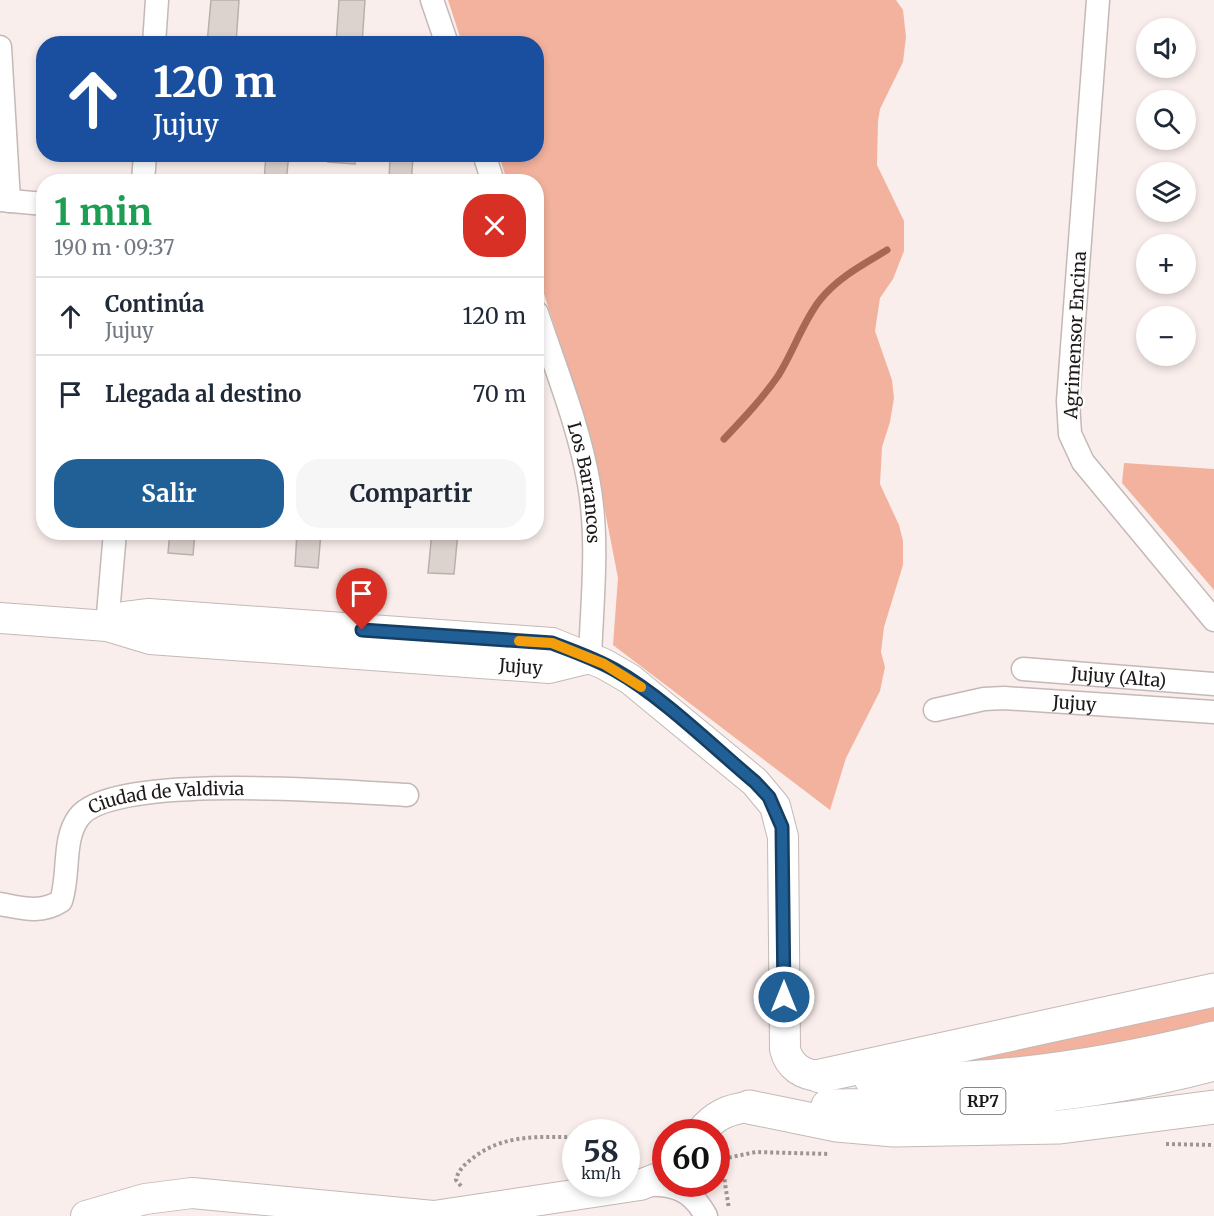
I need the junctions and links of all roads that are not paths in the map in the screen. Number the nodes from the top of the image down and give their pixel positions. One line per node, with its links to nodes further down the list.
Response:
1 (157, 0): 4 (street)
2 (432, 0): 5 (street)
3 (1098, 0): 12 (street, Agrimensor Encina)
4 (155, 36)
5 (444, 36)
6 (0, 47): 7 (street)
7 (4, 200): 8 (street)
8 (36, 203)
9 (544, 334): 14 (street, Los Barrancos)
10 (114, 540): 13 (street)
11 (0, 618): 13 (main road, Jujuy)
12 (1214, 620)
13 (107, 626): 14 (main road, Jujuy)
14 (590, 658): 24 (main road, Jujuy)
15 (1023, 669): 16 (street, Jujuy (Alta))
16 (1214, 684)
17 (935, 710): 18 (street, Jujuy)
18 (1214, 712)
19 (407, 795): 20 (street, Ciudad de Valdivia)
20 (0, 904)
21 (1214, 990): 24 (highway)
22 (1214, 1038): 24 (highway, RP7)
23 (1214, 1064): 25 (highway, RP7)
24 (820, 1076)
25 (749, 1107): 26 (highway); 27 (main road)
26 (1214, 1107)
27 (714, 1119)
28 (652, 1180): 31 (main road)
29 (693, 1197): 32 (street)
30 (86, 1216): 31 (main road)
31 (434, 1216)
32 (706, 1216)

